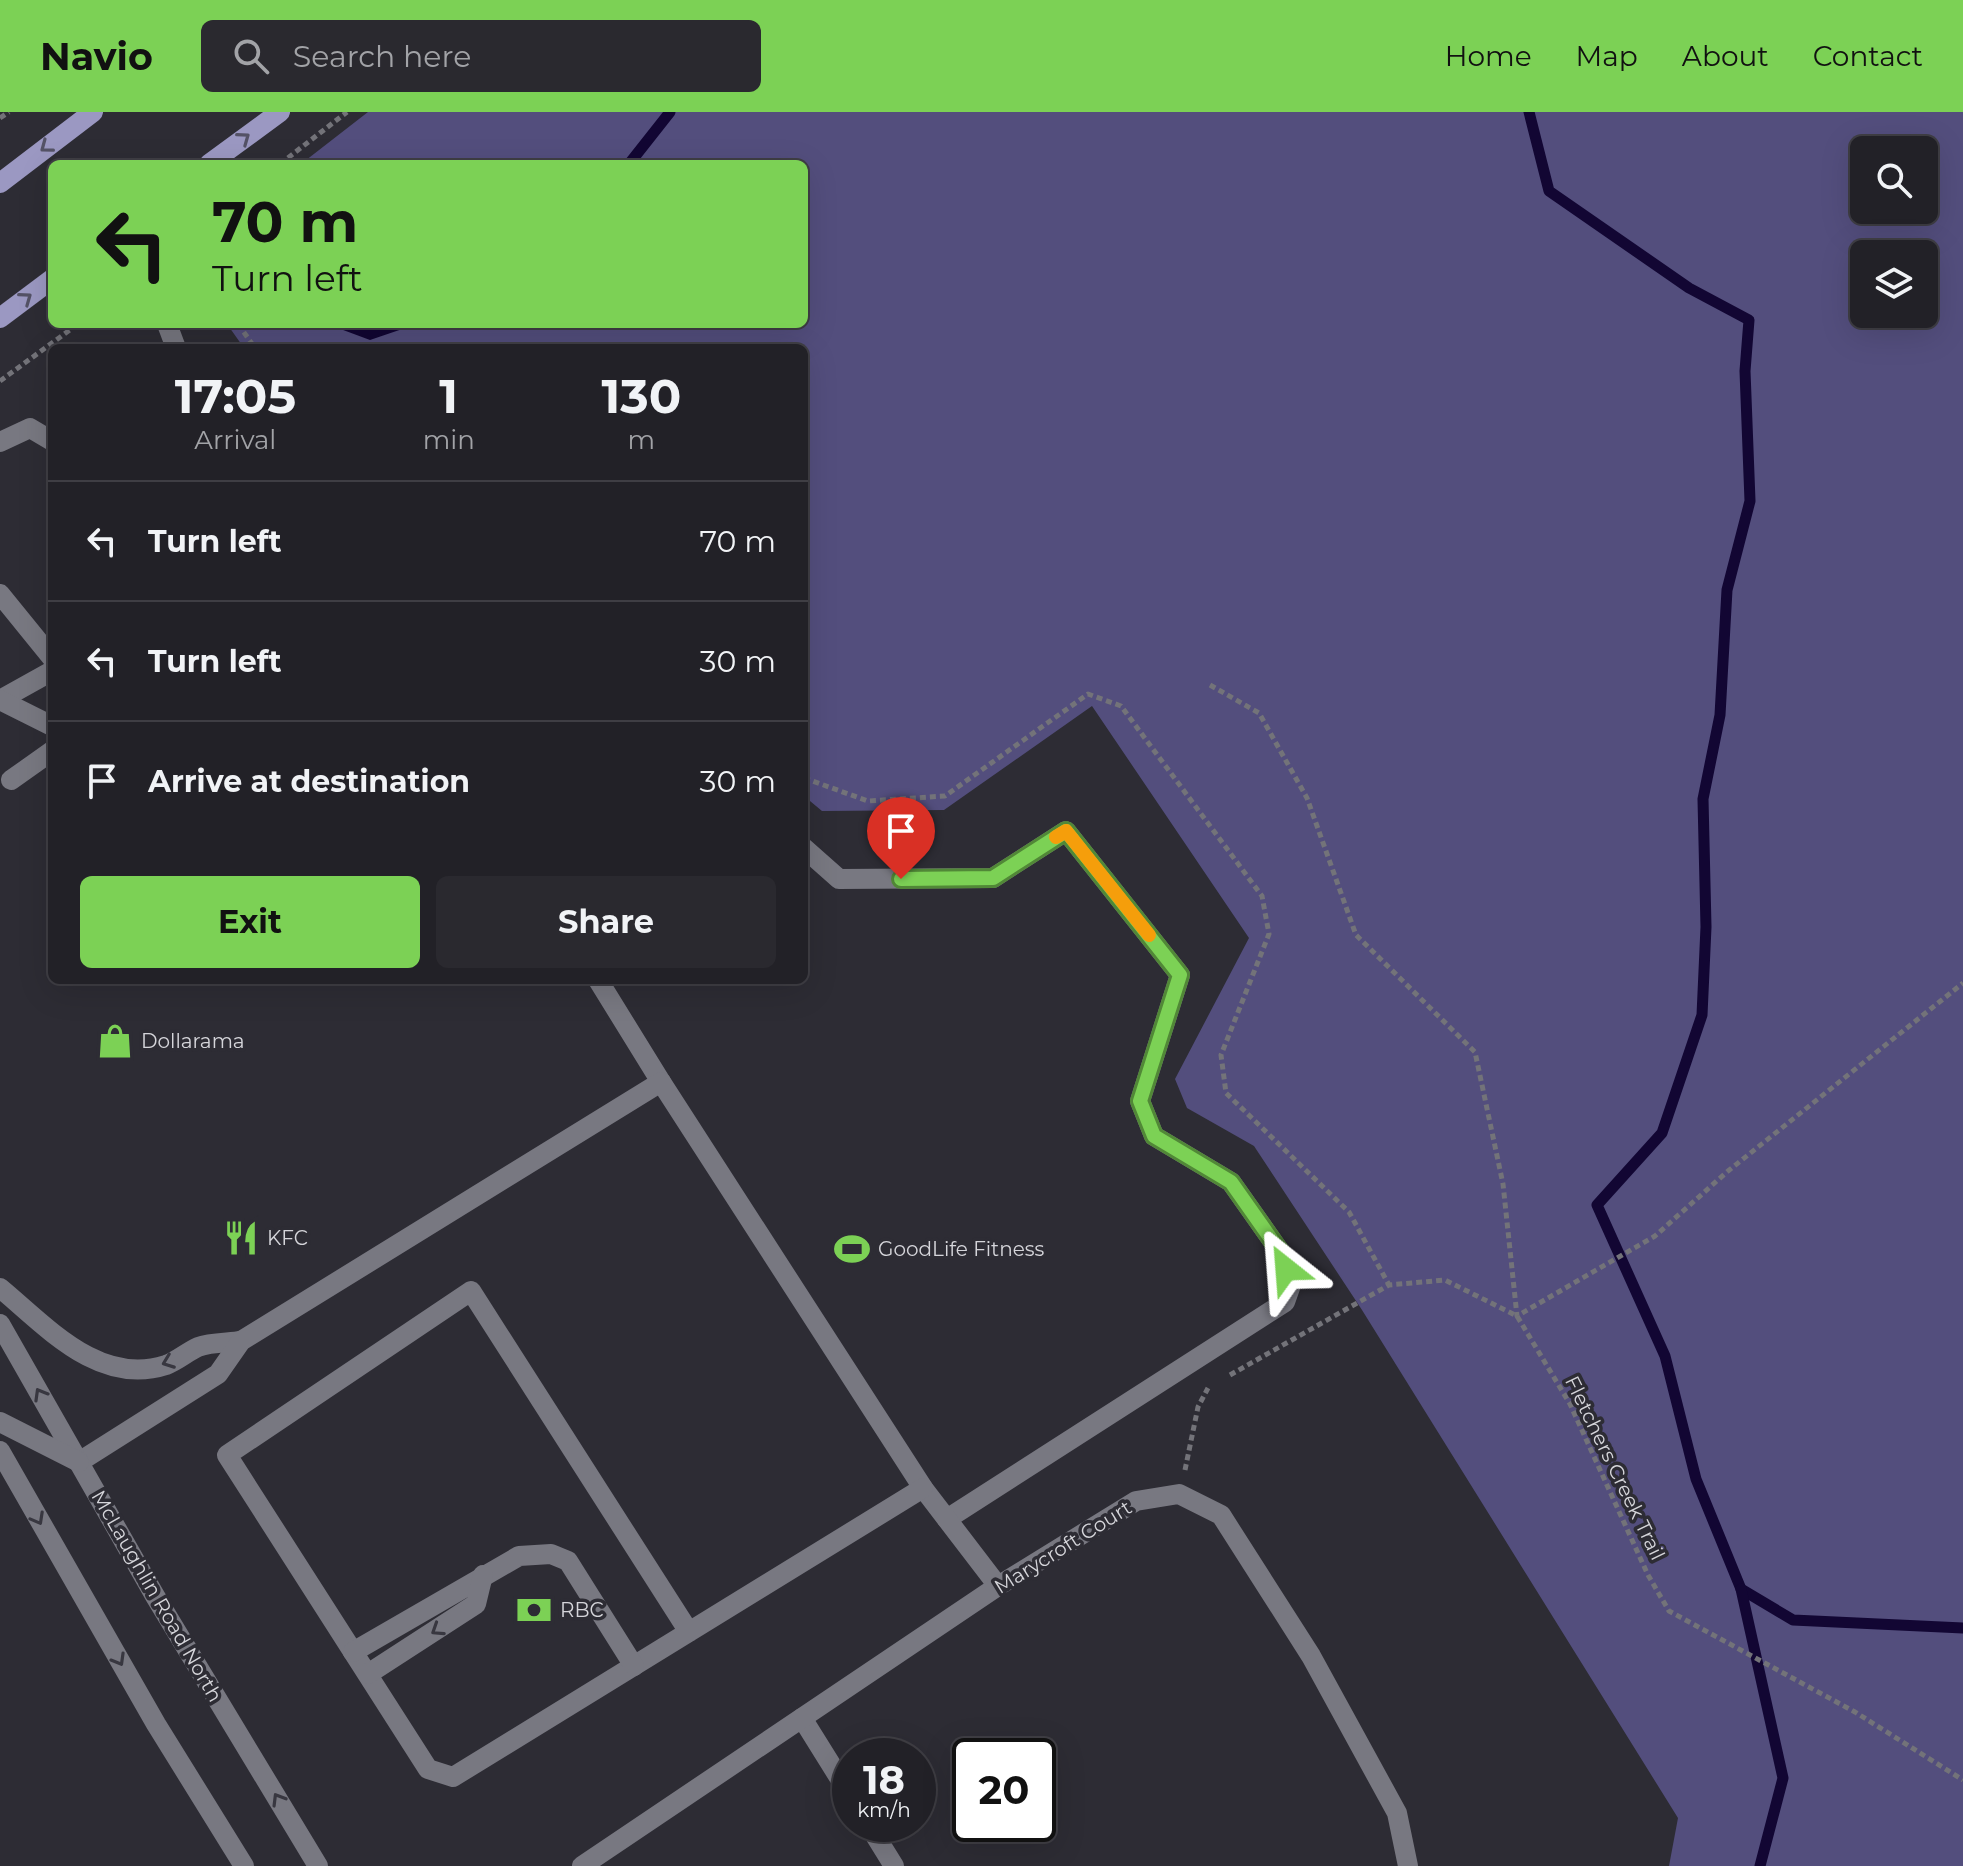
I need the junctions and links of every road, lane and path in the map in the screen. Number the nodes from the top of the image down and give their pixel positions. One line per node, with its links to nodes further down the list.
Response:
1 (9, 112): 5 (path)
2 (93, 112): 8 (main road, one-way to 8)
3 (280, 112): 6 (main road, one-way to 3)
4 (347, 112): 7 (path)
5 (0, 118)
6 (214, 160)
7 (285, 160)
8 (0, 183)
9 (48, 282): 10 (main road, one-way to 9)
10 (0, 318)
11 (73, 328): 12 (path)
12 (51, 344)
13 (48, 346): 14 (path)
14 (0, 381)
15 (48, 436): 16 (street)
16 (0, 442)
17 (2, 600): 18 (street)
18 (48, 653)
19 (48, 673): 21 (street)
20 (1210, 685): 30 (path)
21 (0, 700): 22 (street)
22 (48, 724)
23 (48, 754): 24 (street)
24 (11, 780)
25 (808, 852): 38 (street)
26 (1963, 983): 30 (path)
27 (600, 984): 28 (street)
28 (661, 1082): 32 (street); 36 (street)
29 (0, 1288): 32 (street, one-way to 29)
30 (1517, 1316): 37 (path); 47 (path, Fletchers Creek Trail)
31 (0, 1324): 35 (street, McLaughlin Road North, one-way to 31)
32 (241, 1341): 35 (street)
33 (0, 1422): 35 (street)
34 (0, 1451): 49 (street, one-way to 49)
35 (79, 1462): 50 (street, McLaughlin Road North, one-way to 35)
36 (923, 1488): 38 (street); 41 (street)
37 (1179, 1494): 40 (street, Marycroft Court); 53 (street)
38 (947, 1519): 40 (street)
39 (483, 1575): 42 (street); 43 (street); 44 (street, one-way to 44)
40 (998, 1586): 45 (street, Marycroft Court)
41 (689, 1632): 42 (street); 43 (street)
42 (353, 1652): 44 (street)
43 (634, 1666): 44 (street)
44 (368, 1674)
45 (802, 1718): 46 (street); 51 (street, Marycroft Court)
46 (832, 1766)
47 (1963, 1780)
48 (879, 1842): 52 (street)
49 (244, 1866)
50 (318, 1866)
51 (582, 1866)
52 (894, 1866)
53 (1408, 1866)

